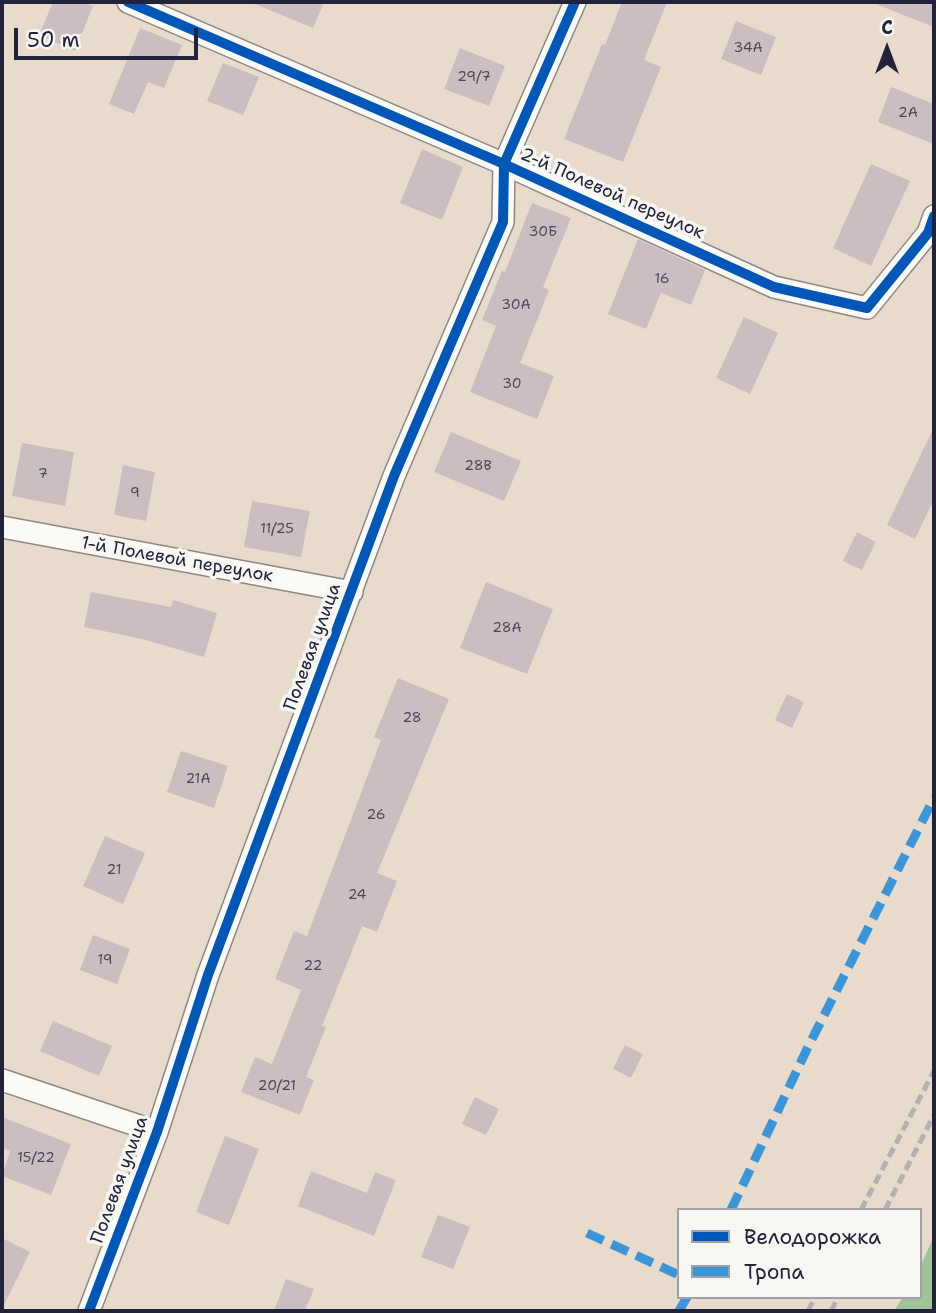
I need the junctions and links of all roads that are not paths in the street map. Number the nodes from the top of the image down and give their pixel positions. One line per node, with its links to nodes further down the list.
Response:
1 (128, 2): 3 (street, 2-й Полевой переулок)
2 (575, 2): 3 (street, Полевая улица)
3 (504, 164): 4 (street, 2-й Полевой переулок); 6 (street, Полевая улица)
4 (934, 216)
5 (2, 527): 6 (street, 1-й Полевой переулок)
6 (352, 592): 8 (street, Полевая улица)
7 (2, 1080): 8 (street)
8 (157, 1132): 9 (street, Полевая улица)
9 (89, 1311)

